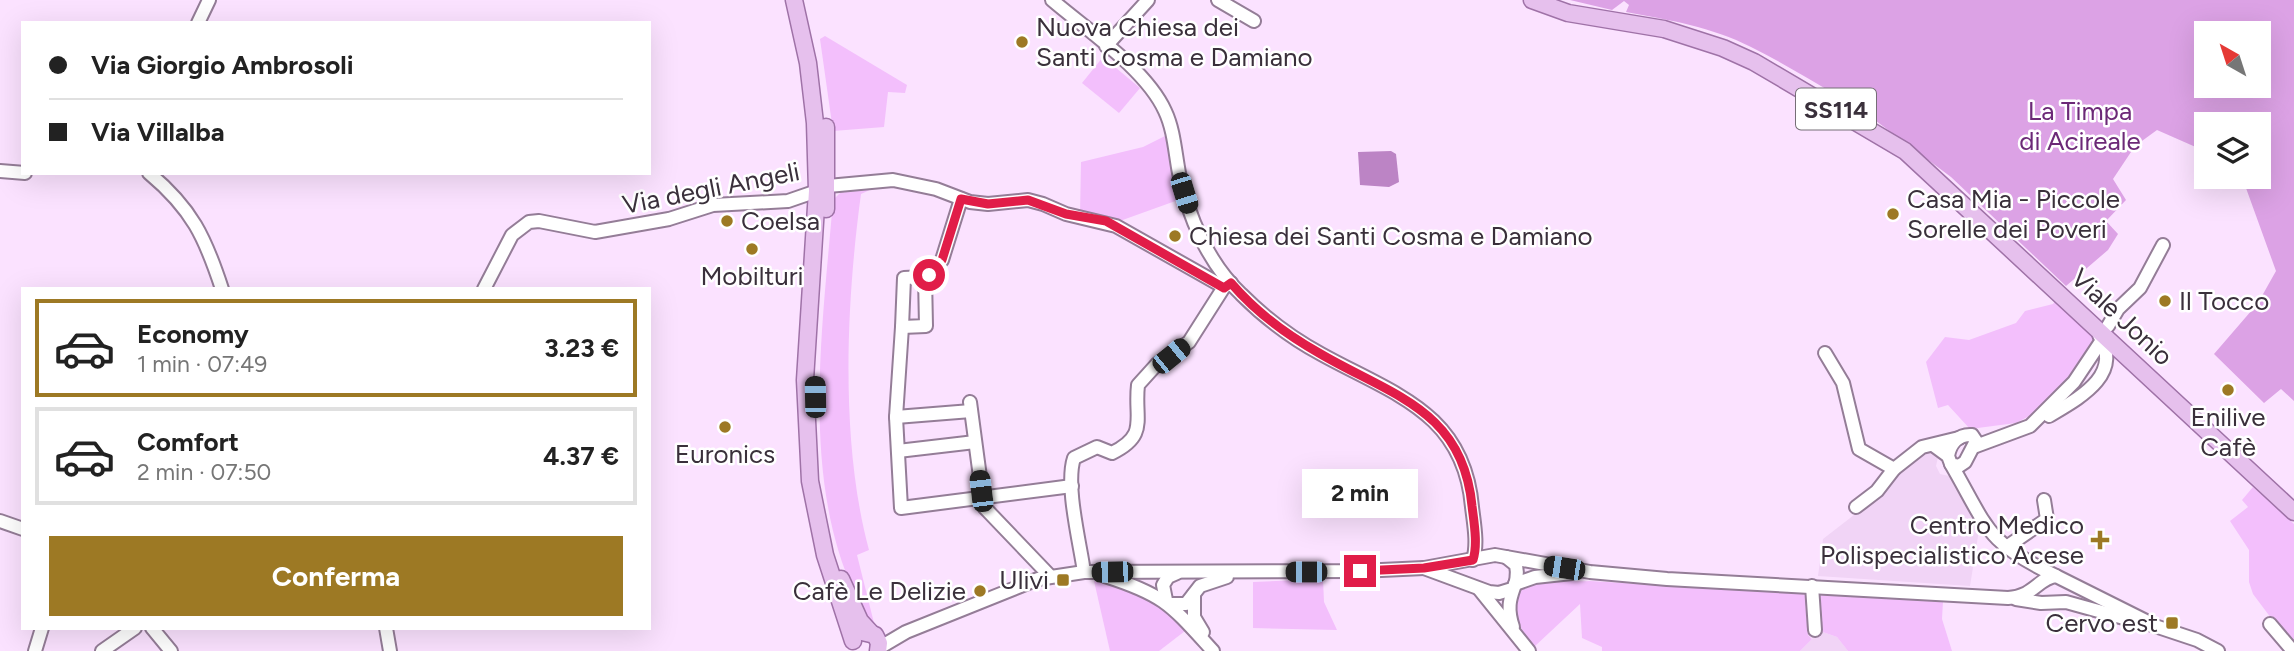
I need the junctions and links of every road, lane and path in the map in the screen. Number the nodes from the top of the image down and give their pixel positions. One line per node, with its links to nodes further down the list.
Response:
1 (209, 0): 8 (street)
2 (794, 0): 14 (main road)
3 (805, 0): 14 (main road)
4 (1052, 0): 10 (street)
5 (1148, 0): 10 (street)
6 (1218, 0): 9 (street)
7 (1532, 0): 21 (main road, Viale Jonio / SS114)
8 (199, 21)
9 (1254, 21)
10 (1106, 46): 18 (street)
11 (0, 171): 12 (street)
12 (21, 173)
13 (151, 175): 19 (street)
14 (822, 188): 15 (street, Via degli Angeli); 20 (street, Via degli Angeli); 70 (main road); 71 (main road)
15 (961, 199): 17 (street); 18 (street, Via degli Angeli)
16 (2163, 244): 22 (street)
17 (925, 277): 23 (street); 23 (street)
18 (1228, 285): 34 (street); 40 (street)
19 (221, 287)
20 (485, 287)
21 (2087, 317): 27 (street); 38 (main road, Viale Jonio / SS114)
22 (2108, 326)
23 (901, 331): 26 (street)
24 (2100, 343): 27 (street)
25 (1825, 353): 33 (street)
26 (896, 417): 29 (street); 31 (street)
27 (2030, 426): 28 (street)
28 (1969, 440): 30 (street); 32 (street); 32 (street)
29 (975, 442): 31 (street); 35 (street)
30 (1933, 445): 32 (street); 33 (street)
31 (898, 451): 35 (street)
32 (1955, 461): 42 (street)
33 (1894, 470): 37 (street)
34 (1072, 486): 35 (street); 47 (street)
35 (982, 498): 51 (street)
36 (2044, 500): 42 (street)
37 (1856, 507)
38 (2294, 512)
39 (0, 521): 41 (street)
40 (1474, 524): 43 (street); 44 (street)
41 (21, 528)
42 (2006, 548): 45 (street)
43 (1499, 555): 44 (street); 48 (street); 55 (street)
44 (1470, 561): 46 (street); 57 (street)
45 (2034, 565): 52 (street); 54 (street)
46 (1424, 568): 50 (street); 57 (street)
47 (1089, 572): 49 (street); 51 (street); 60 (street)
48 (1590, 572): 55 (street); 56 (street)
49 (1180, 573): 50 (street); 58 (street); 60 (street)
50 (1248, 573): 58 (street)
51 (1050, 576): 70 (street)
52 (2056, 576): 53 (street); 54 (street)
53 (2071, 583): 61 (street); 63 (street)
54 (2040, 585): 59 (street); 61 (street)
55 (1514, 586): 57 (street); 64 (street)
56 (1812, 586): 59 (street); 69 (street)
57 (1474, 587): 64 (street)
58 (1195, 593): 60 (street); 76 (street)
59 (2012, 598): 61 (street)
60 (1168, 602): 76 (street)
61 (2059, 602): 63 (street)
62 (2270, 624): 79 (street)
63 (2154, 625): 78 (street)
64 (1513, 628): 77 (street)
65 (41, 630): 72 (street)
66 (132, 630): 73 (street)
67 (154, 630): 74 (street)
68 (386, 630): 75 (street)
69 (1815, 630)
70 (877, 645): 71 (main road)
71 (853, 646)
72 (35, 651)
73 (102, 651)
74 (171, 651)
75 (390, 651)
76 (1214, 651)
77 (1529, 651)
78 (2218, 651)
79 (2293, 651)

